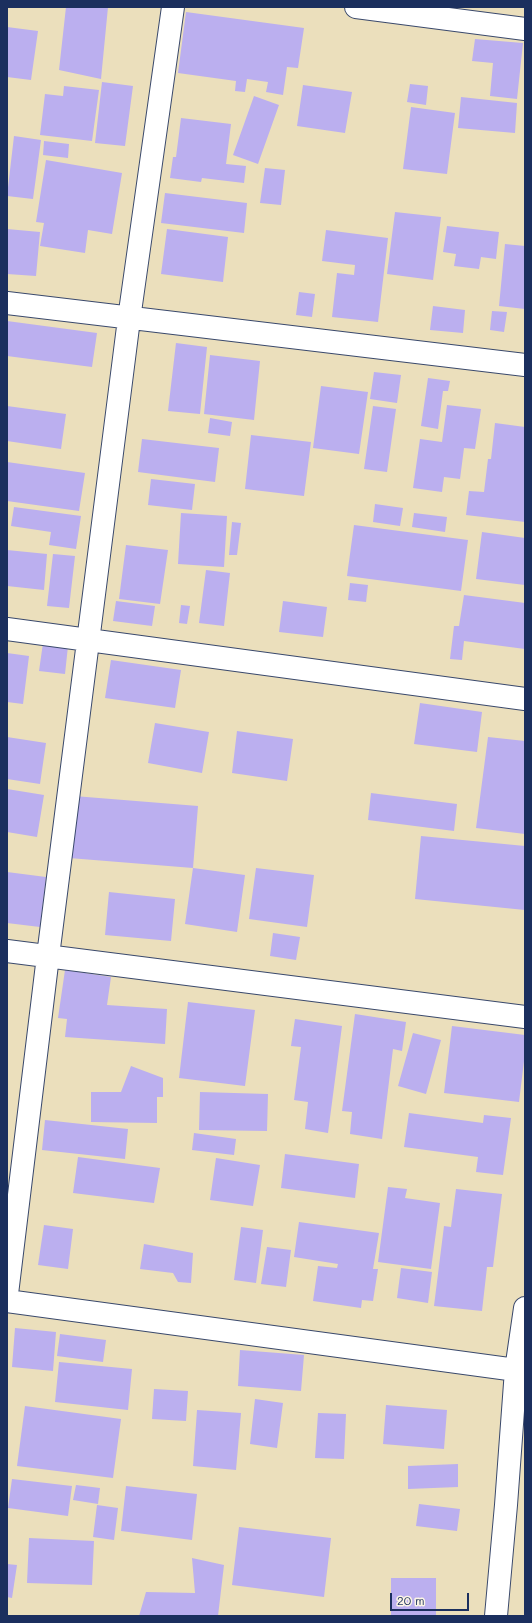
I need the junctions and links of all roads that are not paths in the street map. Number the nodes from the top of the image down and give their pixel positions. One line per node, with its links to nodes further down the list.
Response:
1 (173, 7): 6 (street)
2 (356, 7): 3 (street)
3 (435, 12): 4 (street)
4 (525, 29)
5 (7, 303): 6 (street)
6 (129, 319): 7 (street); 9 (street)
7 (525, 365)
8 (7, 629): 9 (street)
9 (89, 639): 10 (street); 12 (street)
10 (525, 699)
11 (7, 951): 12 (street)
12 (48, 956): 13 (street); 14 (street)
13 (525, 1017)
14 (7, 1294)
15 (7, 1301): 17 (street)
16 (525, 1308): 17 (street)
17 (520, 1369): 18 (street)
18 (496, 1616)

